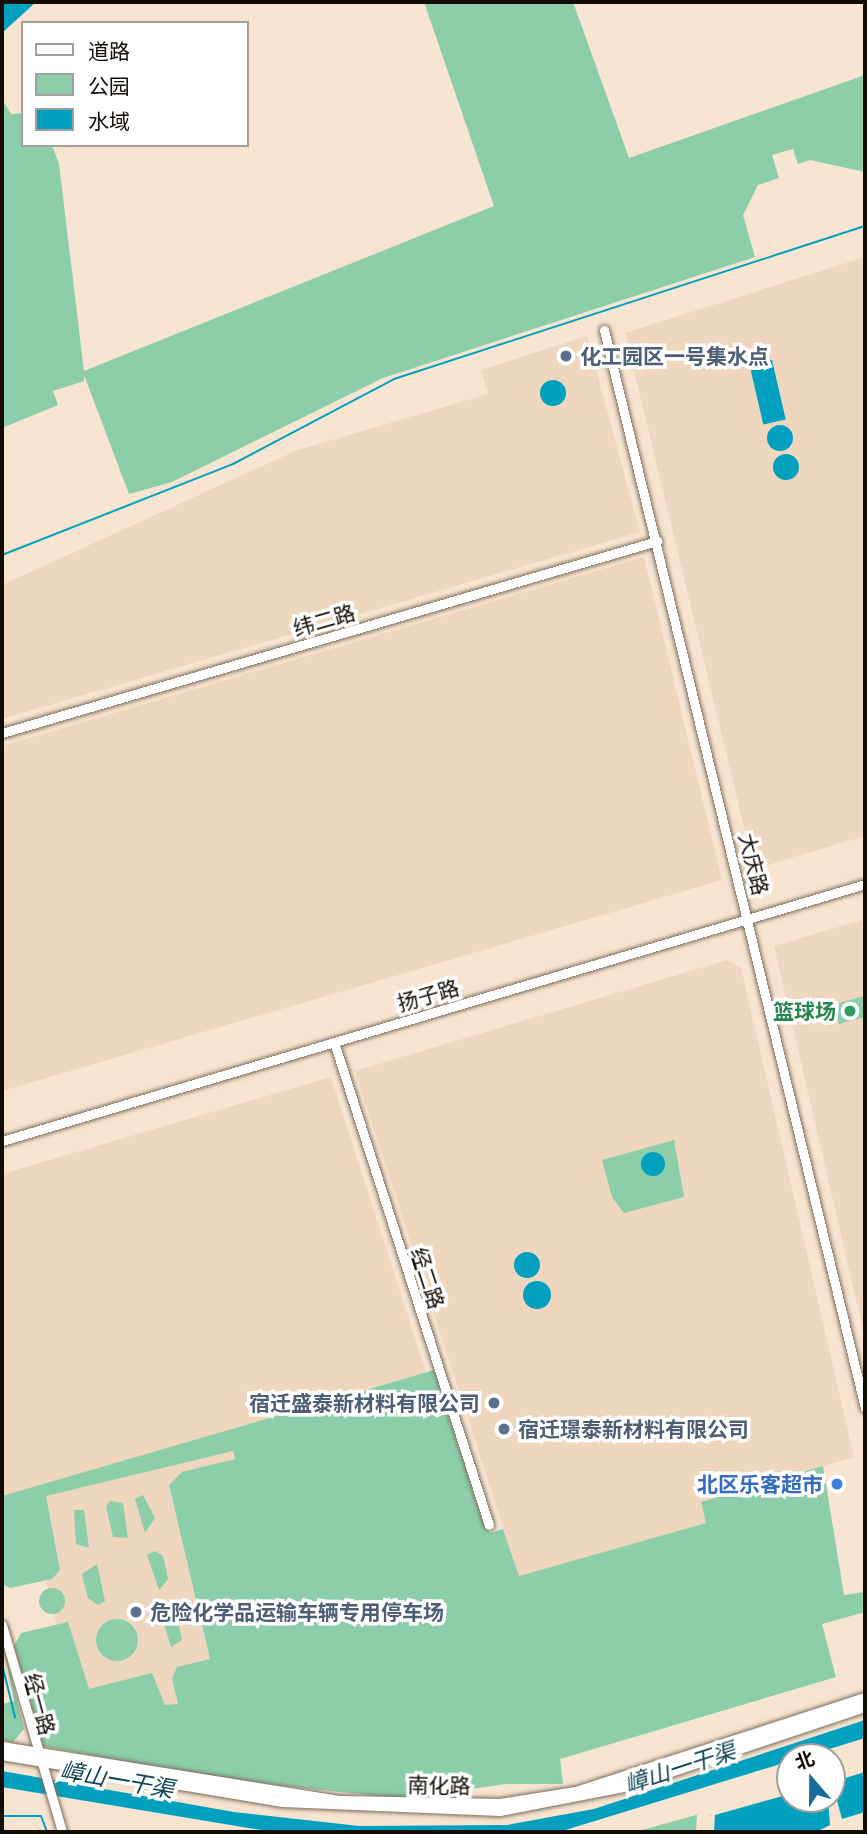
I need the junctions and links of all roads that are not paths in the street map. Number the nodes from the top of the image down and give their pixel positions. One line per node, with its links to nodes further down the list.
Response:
1 (604, 330): 2 (street, 大庆路)
2 (657, 541): 3 (street, 纬二路); 5 (street, 大庆路)
3 (2, 733)
4 (865, 884): 5 (street, 扬子路)
5 (749, 919): 6 (street, 扬子路); 8 (street, 大庆路)
6 (334, 1042): 7 (street, 扬子路); 9 (street, 经二路)
7 (2, 1141)
8 (865, 1408)
9 (489, 1525)
10 (2, 1625): 15 (street, 经一路)
11 (865, 1698): 15 (main road, 南化路)
12 (865, 1707): 15 (main road, 南化路)
13 (2, 1746): 15 (main road, 南化路)
14 (2, 1755): 15 (main road, 南化路)
15 (38, 1762): 16 (street, 经一路)
16 (62, 1832)

